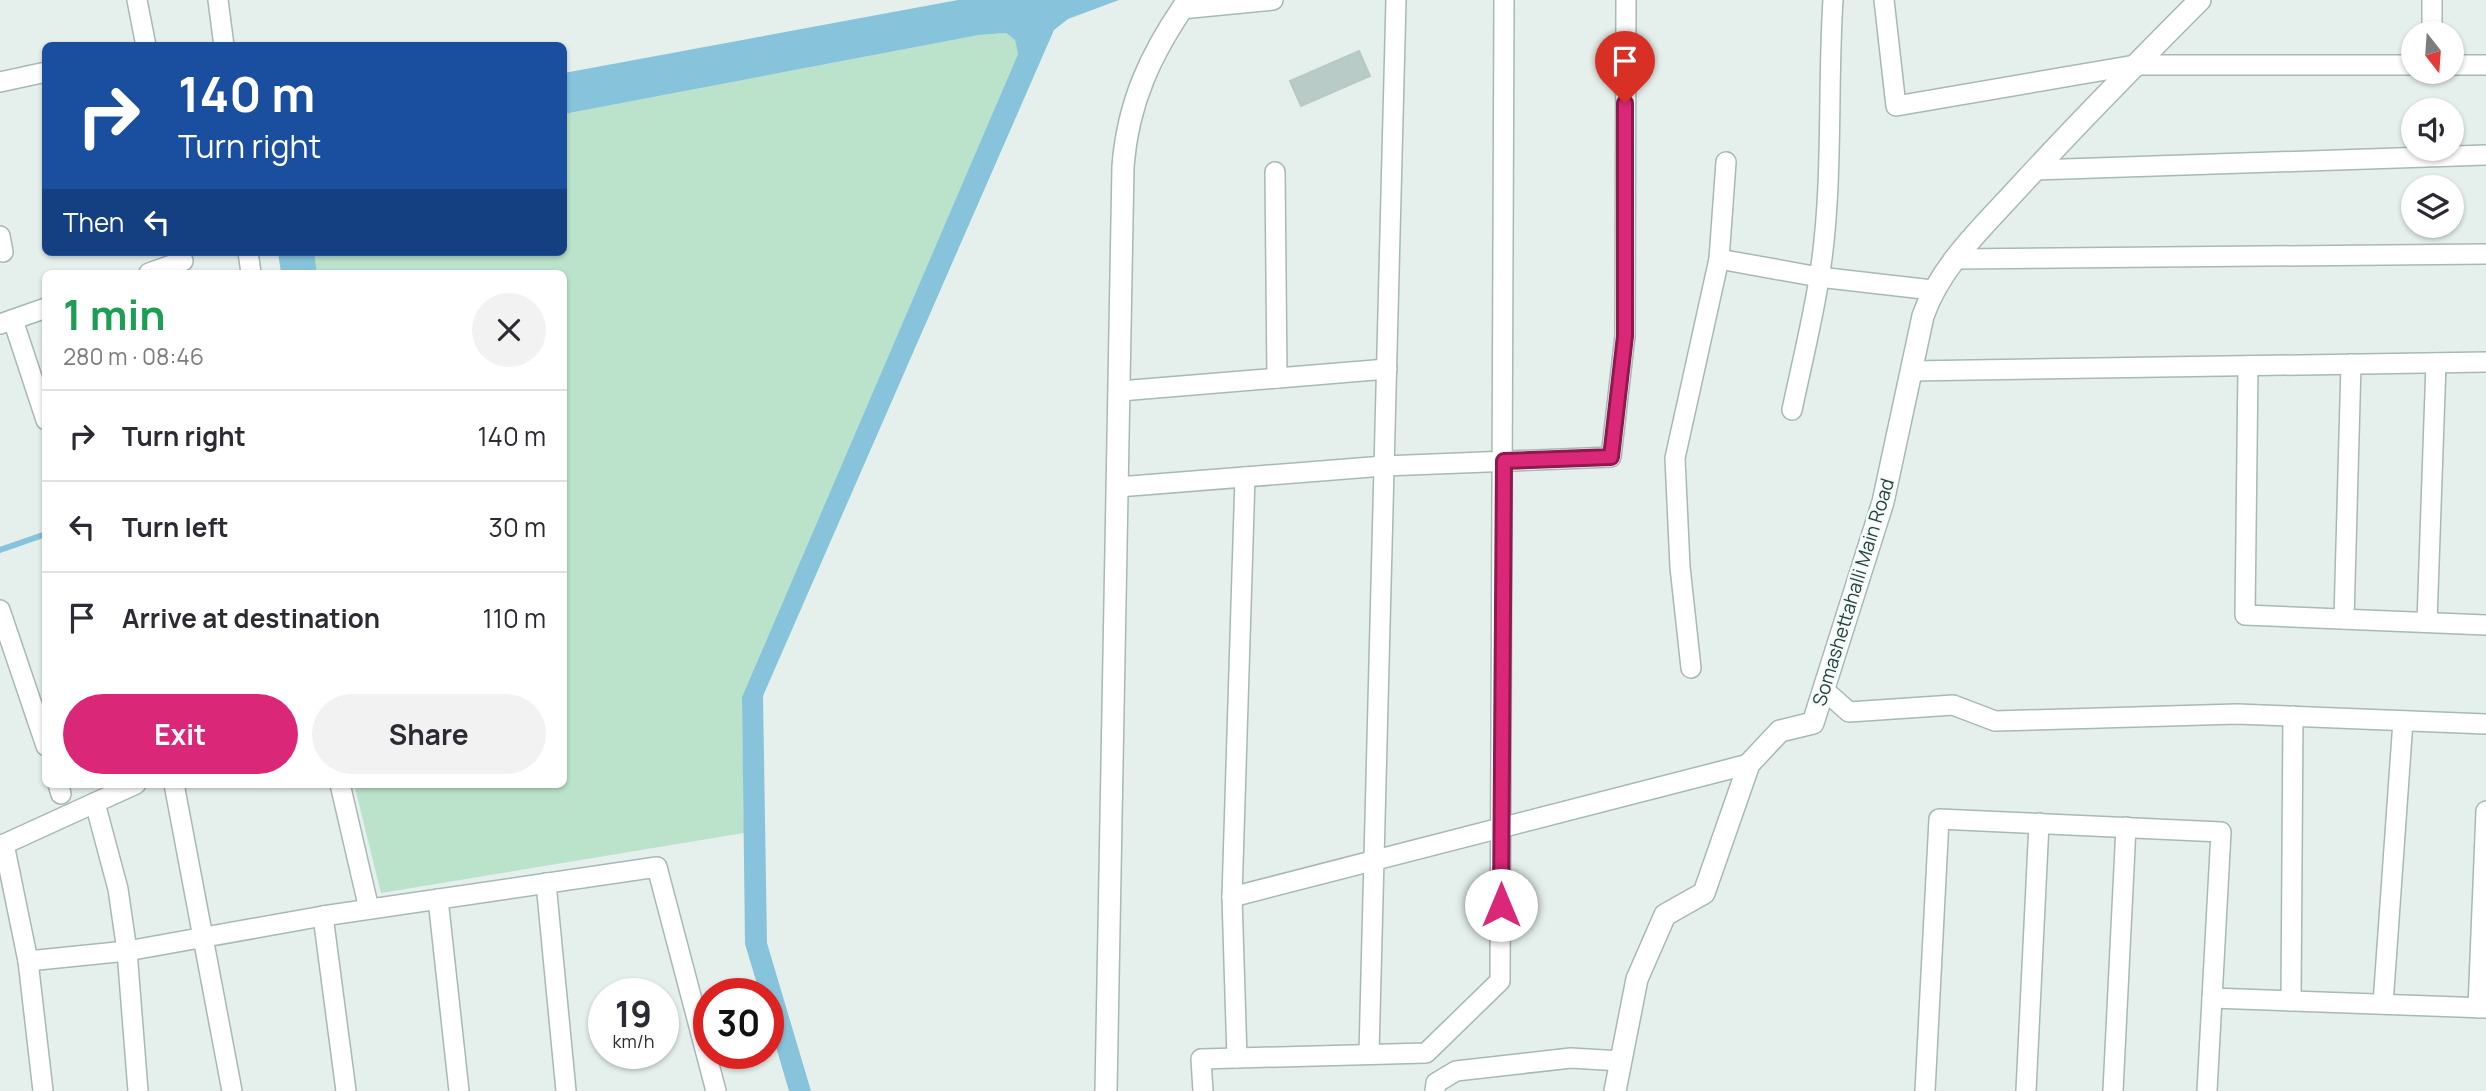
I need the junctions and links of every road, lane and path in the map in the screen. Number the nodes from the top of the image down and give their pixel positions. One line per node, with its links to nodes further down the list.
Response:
1 (137, 0): 13 (street)
2 (218, 0): 14 (street)
3 (1273, 0): 11 (street)
4 (1396, 0): 38 (street)
5 (1504, 0): 44 (street)
6 (1626, 0): 44 (street)
7 (1833, 0): 30 (street)
8 (1884, 0): 15 (street)
9 (2200, 0): 15 (street, Somashettahalli Main Road)
10 (2432, 0): 12 (street)
11 (1185, 5): 41 (street)
12 (2432, 21)
13 (145, 42)
14 (223, 42)
15 (2135, 65): 16 (street); 23 (street, Somashettahalli Main Road)
16 (2401, 65)
17 (2464, 65): 18 (street)
18 (2486, 65)
19 (42, 73): 20 (street)
20 (0, 82)
21 (2486, 155): 23 (street)
22 (1726, 162): 26 (street)
23 (2035, 170): 27 (street, Somashettahalli Main Road)
24 (1275, 172): 40 (street)
25 (2486, 254): 27 (street)
26 (1719, 259): 30 (street); 52 (street)
27 (1956, 259): 31 (street, Somashettahalli Main Road)
28 (183, 261): 29 (street)
29 (158, 270)
30 (1819, 277): 31 (street); 43 (street)
31 (1932, 290): 39 (street, Somashettahalli Main Road)
32 (42, 309): 33 (street)
33 (6, 322): 42 (street)
34 (2486, 362): 35 (street)
35 (2436, 363): 36 (street); 50 (street)
36 (2351, 364): 37 (street); 49 (street)
37 (2248, 366): 39 (street); 49 (street)
38 (1387, 369): 40 (street); 45 (street)
39 (1911, 371): 53 (street, Somashettahalli Main Road)
40 (1277, 378): 41 (street)
41 (1120, 391): 47 (street)
42 (42, 410)
43 (1792, 411)
44 (1504, 461): 45 (street); 66 (street)
45 (1384, 466): 46 (street); 68 (street)
46 (1245, 477): 47 (street); 70 (street)
47 (1118, 487): 91 (street)
48 (0, 610): 57 (street)
49 (2344, 619): 50 (street)
50 (2427, 622): 51 (street)
51 (2486, 625)
52 (1690, 668)
53 (1824, 690): 54 (street); 58 (street, Somashettahalli Main Road)
54 (2293, 716): 55 (street); 78 (street)
55 (2403, 720): 56 (street); 79 (street)
56 (2486, 724)
57 (42, 734)
58 (1749, 764): 66 (street); 83 (street, Somashettahalli Main Road)
59 (127, 788): 62 (street)
60 (175, 788): 74 (street)
61 (341, 788): 72 (street)
62 (95, 803): 67 (street); 75 (street)
63 (2486, 810): 80 (street)
64 (2039, 823): 65 (street); 95 (street); 96 (street)
65 (2126, 827): 77 (street); 97 (street)
66 (1502, 828): 68 (street); 81 (street)
67 (2, 845): 76 (street)
68 (1374, 861): 70 (street); 81 (street)
69 (546, 883): 71 (street); 89 (street); 90 (street)
70 (1232, 897): 82 (street)
71 (438, 899): 72 (street); 88 (street)
72 (369, 909): 73 (street)
73 (323, 916): 74 (street); 87 (street)
74 (205, 937): 75 (street); 86 (street)
75 (127, 951): 76 (street); 85 (street)
76 (27, 961): 84 (street)
77 (2212, 998): 78 (street); 98 (street)
78 (2291, 1001): 79 (street)
79 (2383, 1004): 80 (street)
80 (2482, 1008)
81 (1369, 1054): 82 (street)
82 (1237, 1058): 92 (street)
83 (1621, 1060): 93 (street); 94 (street, Somashettahalli Main Road)
84 (43, 1091)
85 (138, 1091)
86 (232, 1091)
87 (346, 1091)
88 (458, 1091)
89 (566, 1091)
90 (716, 1091)
91 (1106, 1091)
92 (1203, 1091)
93 (1435, 1091)
94 (1615, 1091)
95 (1925, 1091)
96 (2026, 1091)
97 (2113, 1091)
98 (2207, 1091)

